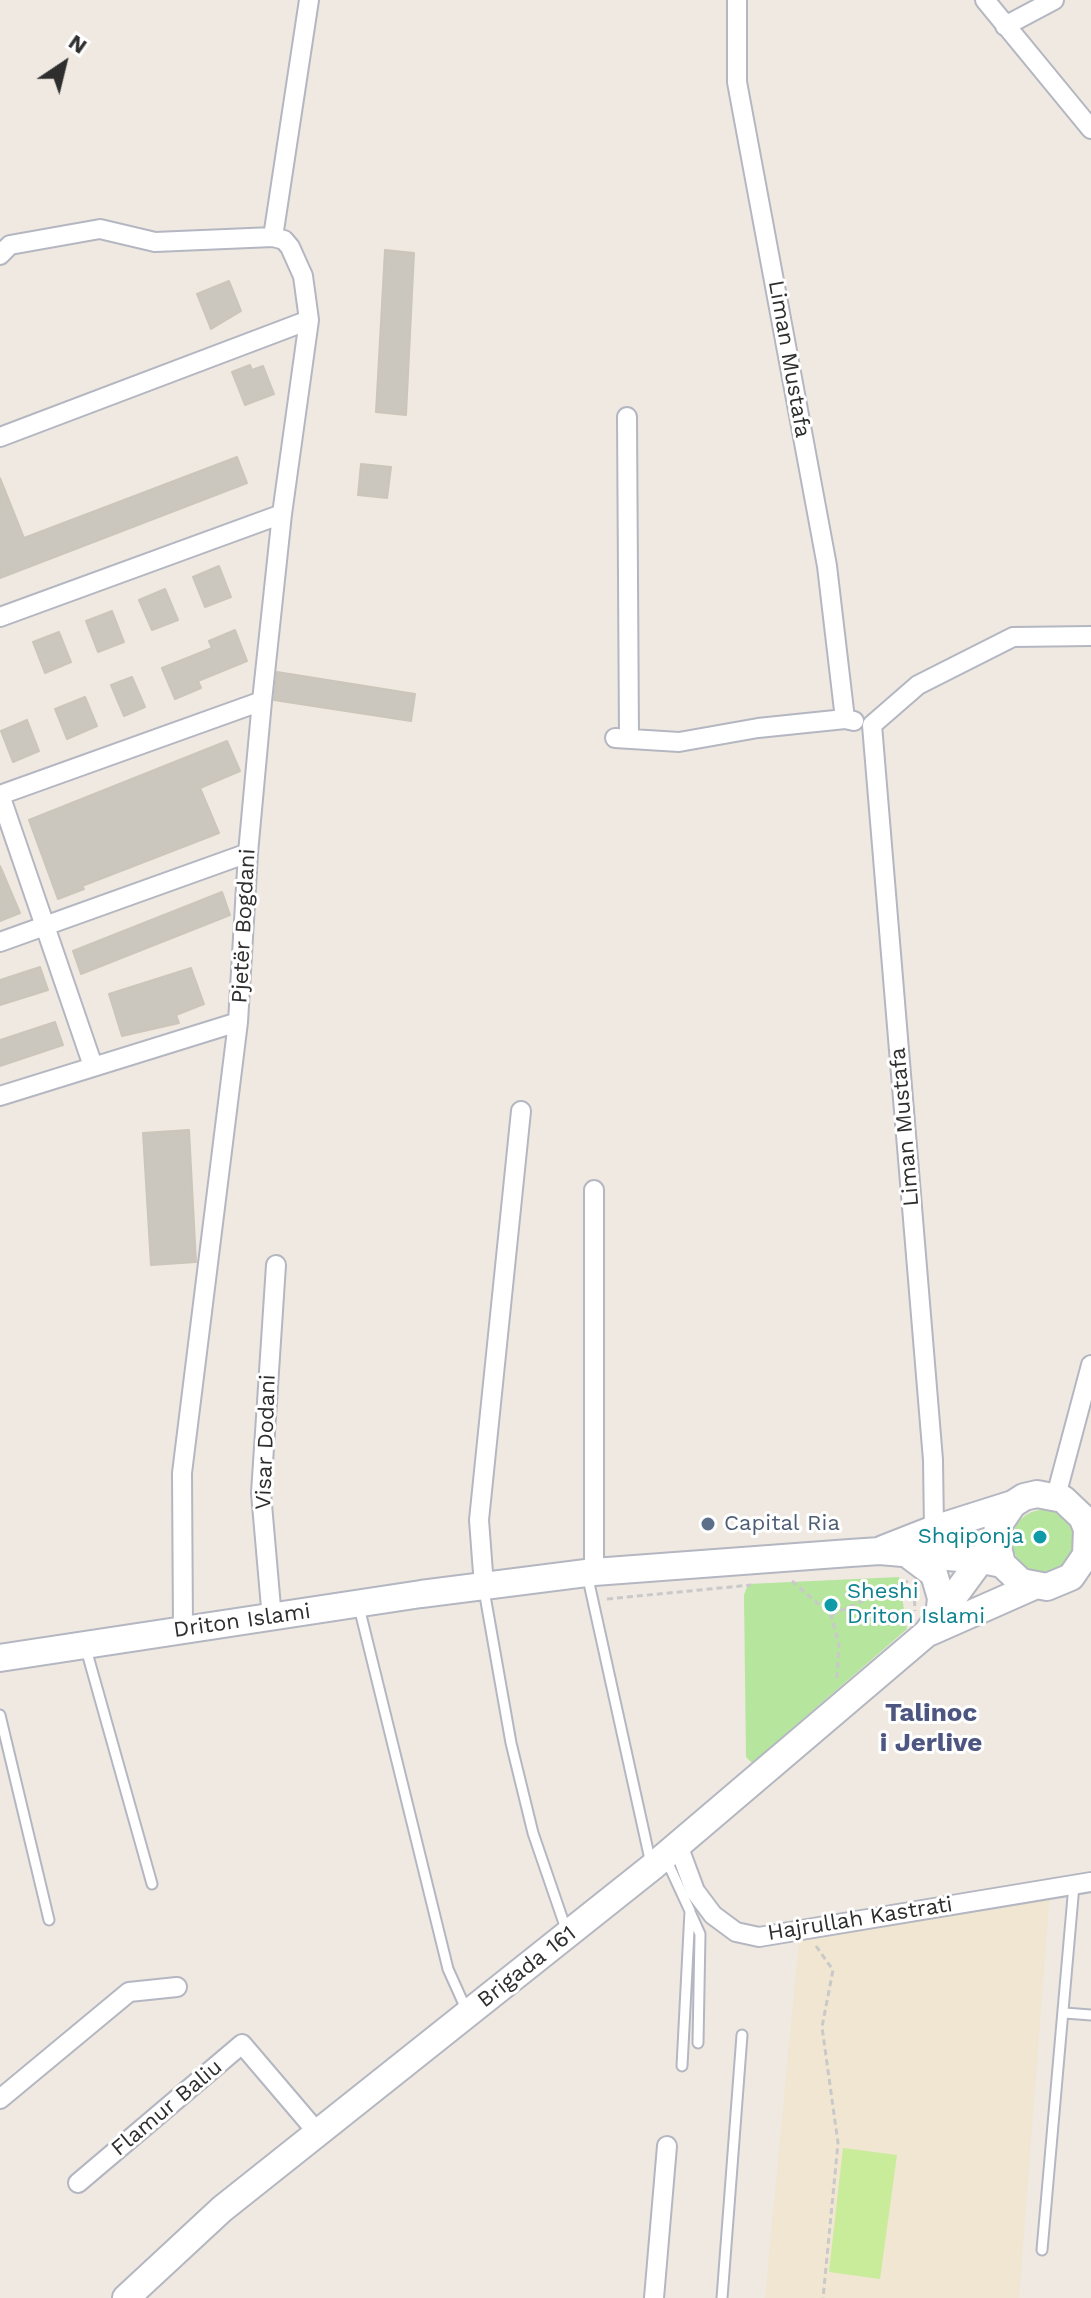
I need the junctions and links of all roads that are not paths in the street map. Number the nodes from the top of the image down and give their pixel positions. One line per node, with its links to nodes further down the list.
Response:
1 (309, 0): 7 (street)
2 (737, 0): 16 (street, Liman Mustafa)
3 (985, 0): 5 (street)
4 (1054, 0): 5 (street)
5 (1005, 26): 6 (street)
6 (1091, 129)
7 (273, 237): 8 (street); 9 (street, Pjetër Bogdani)
8 (0, 255)
9 (309, 320): 11 (street); 12 (street, Pjetër Bogdani)
10 (627, 417): 16 (street)
11 (0, 437)
12 (282, 514): 13 (street); 15 (street, Pjetër Bogdani)
13 (0, 617)
14 (1091, 636): 17 (street)
15 (262, 701): 18 (street); 19 (street, Pjetër Bogdani)
16 (845, 719): 17 (street)
17 (872, 725): 31 (street, Liman Mustafa)
18 (0, 795): 20 (street)
19 (248, 853): 20 (street); 22 (street, Pjetër Bogdani)
20 (45, 924): 21 (street); 23 (street)
21 (0, 942)
22 (238, 1022): 23 (street); 41 (street, Pjetër Bogdani)
23 (93, 1066): 24 (street)
24 (0, 1096)
25 (521, 1111): 36 (street)
26 (594, 1190): 34 (street)
27 (276, 1265): 39 (street, Visar Dodani)
28 (1091, 1365): 30 (street)
29 (1013, 1504): 30 (street, Driton Islami); 31 (street, Driton Islami); 32 (street)
30 (1073, 1505): 35 (street)
31 (934, 1529): 33 (street, Driton Islami)
32 (993, 1554): 33 (street, Driton Islami); 37 (street, Driton Islami); 40 (street, Brigada 161)
33 (896, 1560): 34 (street, Driton Islami); 40 (street)
34 (590, 1572): 36 (street, Driton Islami); 45 (lane)
35 (1081, 1573): 37 (street)
36 (484, 1586): 38 (street, Driton Islami); 50 (lane)
37 (1034, 1586): 40 (street, Brigada 161)
38 (359, 1604): 39 (street, Driton Islami); 52 (lane)
39 (272, 1619): 41 (street, Driton Islami)
40 (933, 1625): 45 (street, Brigada 161)
41 (183, 1629): 42 (street, Driton Islami)
42 (85, 1645): 43 (street, Driton Islami); 46 (lane)
43 (0, 1658)
44 (0, 1715): 49 (lane)
45 (665, 1856): 47 (street, Hajrullah Kastrati); 48 (lane); 50 (street, Brigada 161)
46 (152, 1884)
47 (1083, 1884): 53 (lane)
48 (690, 1911): 56 (lane); 57 (lane)
49 (49, 1920)
50 (568, 1935): 52 (street, Brigada 161)
51 (177, 1987): 58 (street)
52 (468, 2012): 59 (street, Brigada 161)
53 (1065, 2013): 54 (lane); 62 (lane)
54 (1091, 2015)
55 (742, 2035): 65 (lane)
56 (698, 2043)
57 (682, 2066)
58 (0, 2099)
59 (317, 2132): 61 (street, Flamur Baliu); 63 (street, Brigada 161)
60 (667, 2146): 64 (street)
61 (78, 2183)
62 (1042, 2250)
63 (126, 2298)
64 (654, 2298)
65 (722, 2298)

